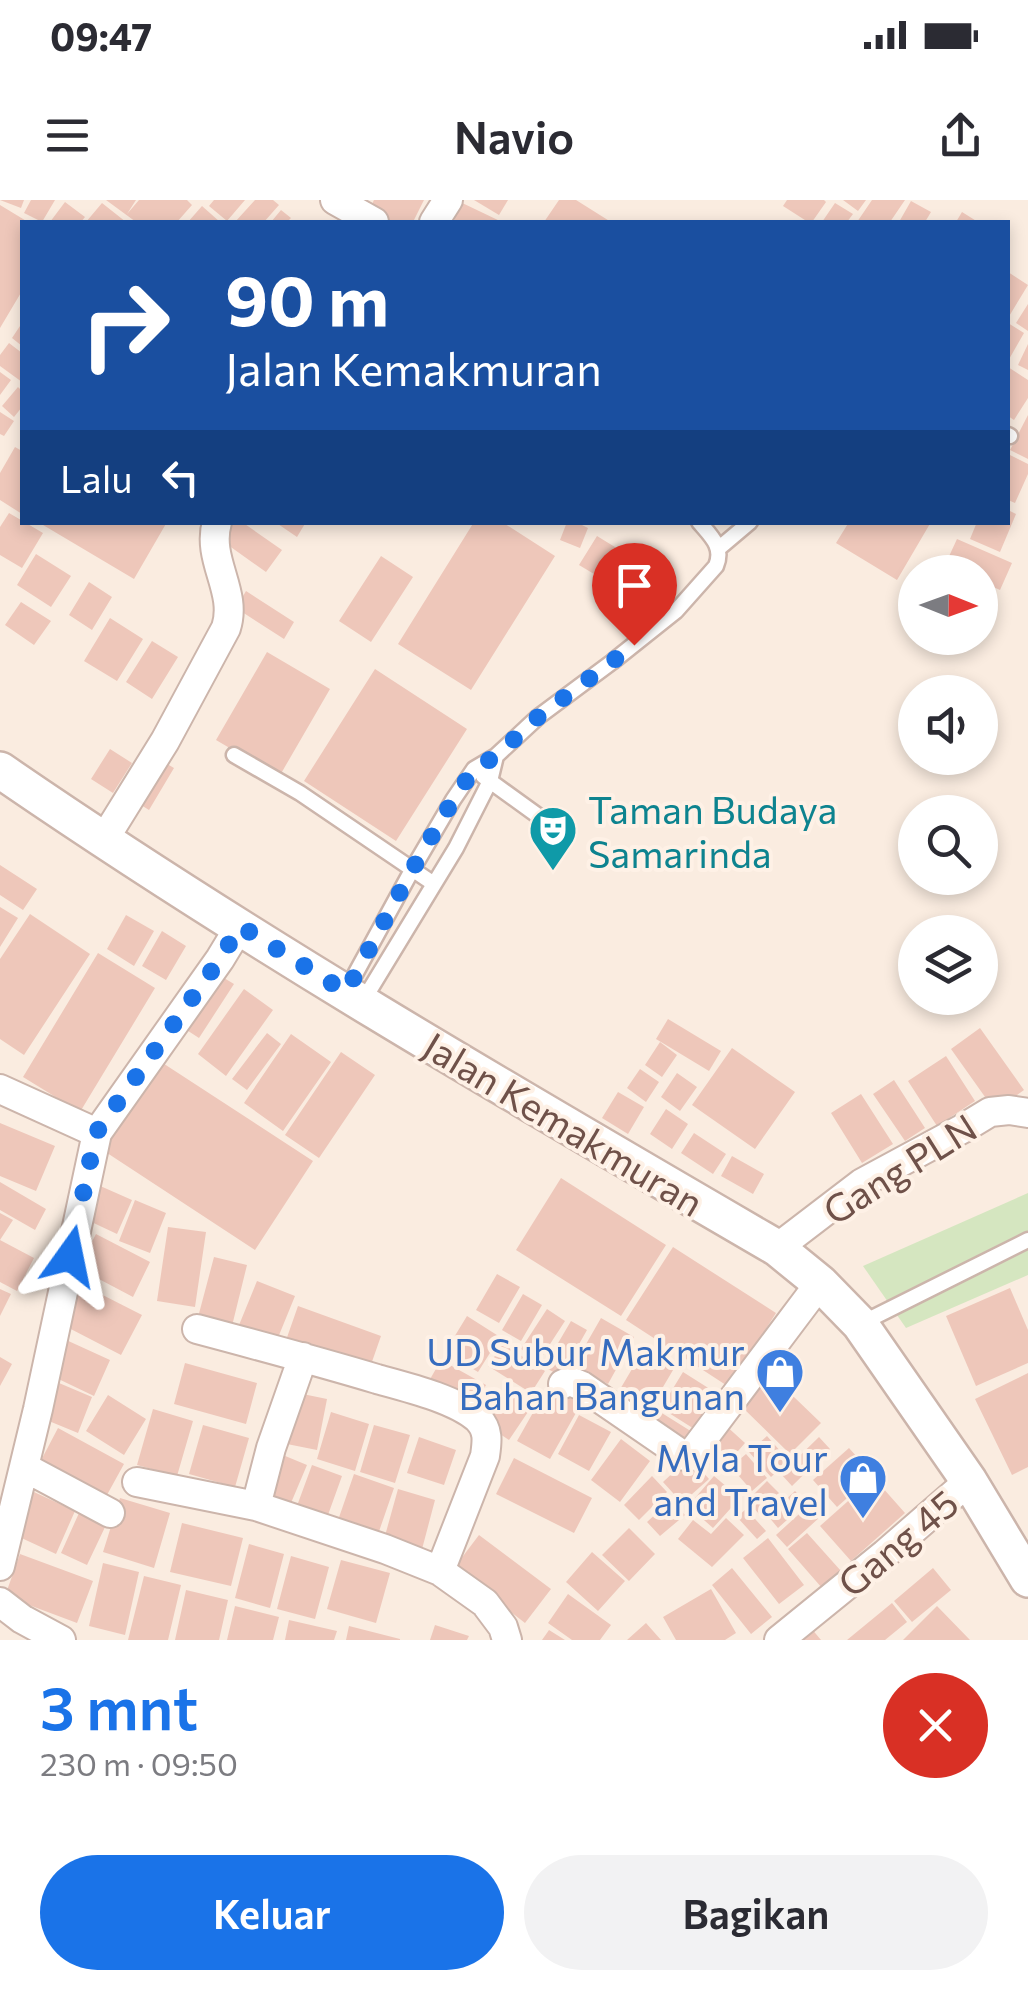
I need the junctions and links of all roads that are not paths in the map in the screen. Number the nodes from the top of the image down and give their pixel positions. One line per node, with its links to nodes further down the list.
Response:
1 (336, 200): 2 (street)
2 (371, 220)
3 (216, 525): 13 (street)
4 (701, 525): 6 (lane)
5 (746, 525): 6 (lane)
6 (718, 549): 8 (lane)
7 (234, 755): 14 (lane)
8 (496, 756): 9 (lane); 11 (lane)
9 (474, 769): 11 (lane); 14 (lane)
10 (0, 770): 13 (street, Jalan Kemakmuran)
11 (490, 781): 12 (lane); 15 (lane)
12 (566, 836)
13 (102, 840): 16 (street, Jalan Kemakmuran)
14 (412, 870): 15 (lane); 17 (lane)
15 (434, 884): 17 (lane)
16 (240, 926): 17 (street, Jalan Kemakmuran); 20 (street)
17 (354, 997): 22 (street, Jalan Kemakmuran)
18 (0, 1089): 20 (street)
19 (1028, 1112): 22 (street, Gang PLN)
20 (96, 1133): 28 (street)
21 (1028, 1240): 24 (lane)
22 (777, 1248): 23 (street, Jalan Kemakmuran)
23 (820, 1283): 24 (street, Jalan Kemakmuran); 27 (street)
24 (860, 1324): 30 (street, Jalan Kemakmuran)
25 (197, 1329): 26 (street)
26 (303, 1357): 31 (street); 34 (street)
27 (563, 1384)
28 (24, 1467): 32 (street); 33 (street)
29 (137, 1482): 31 (street)
30 (968, 1482): 35 (street, Jalan Kemakmuran); 39 (street, Gang 45)
31 (256, 1506): 34 (street)
32 (110, 1513)
33 (0, 1566)
34 (440, 1571): 38 (street)
35 (1028, 1580)
36 (0, 1602): 37 (street)
37 (61, 1640)
38 (506, 1640)
39 (779, 1640)

